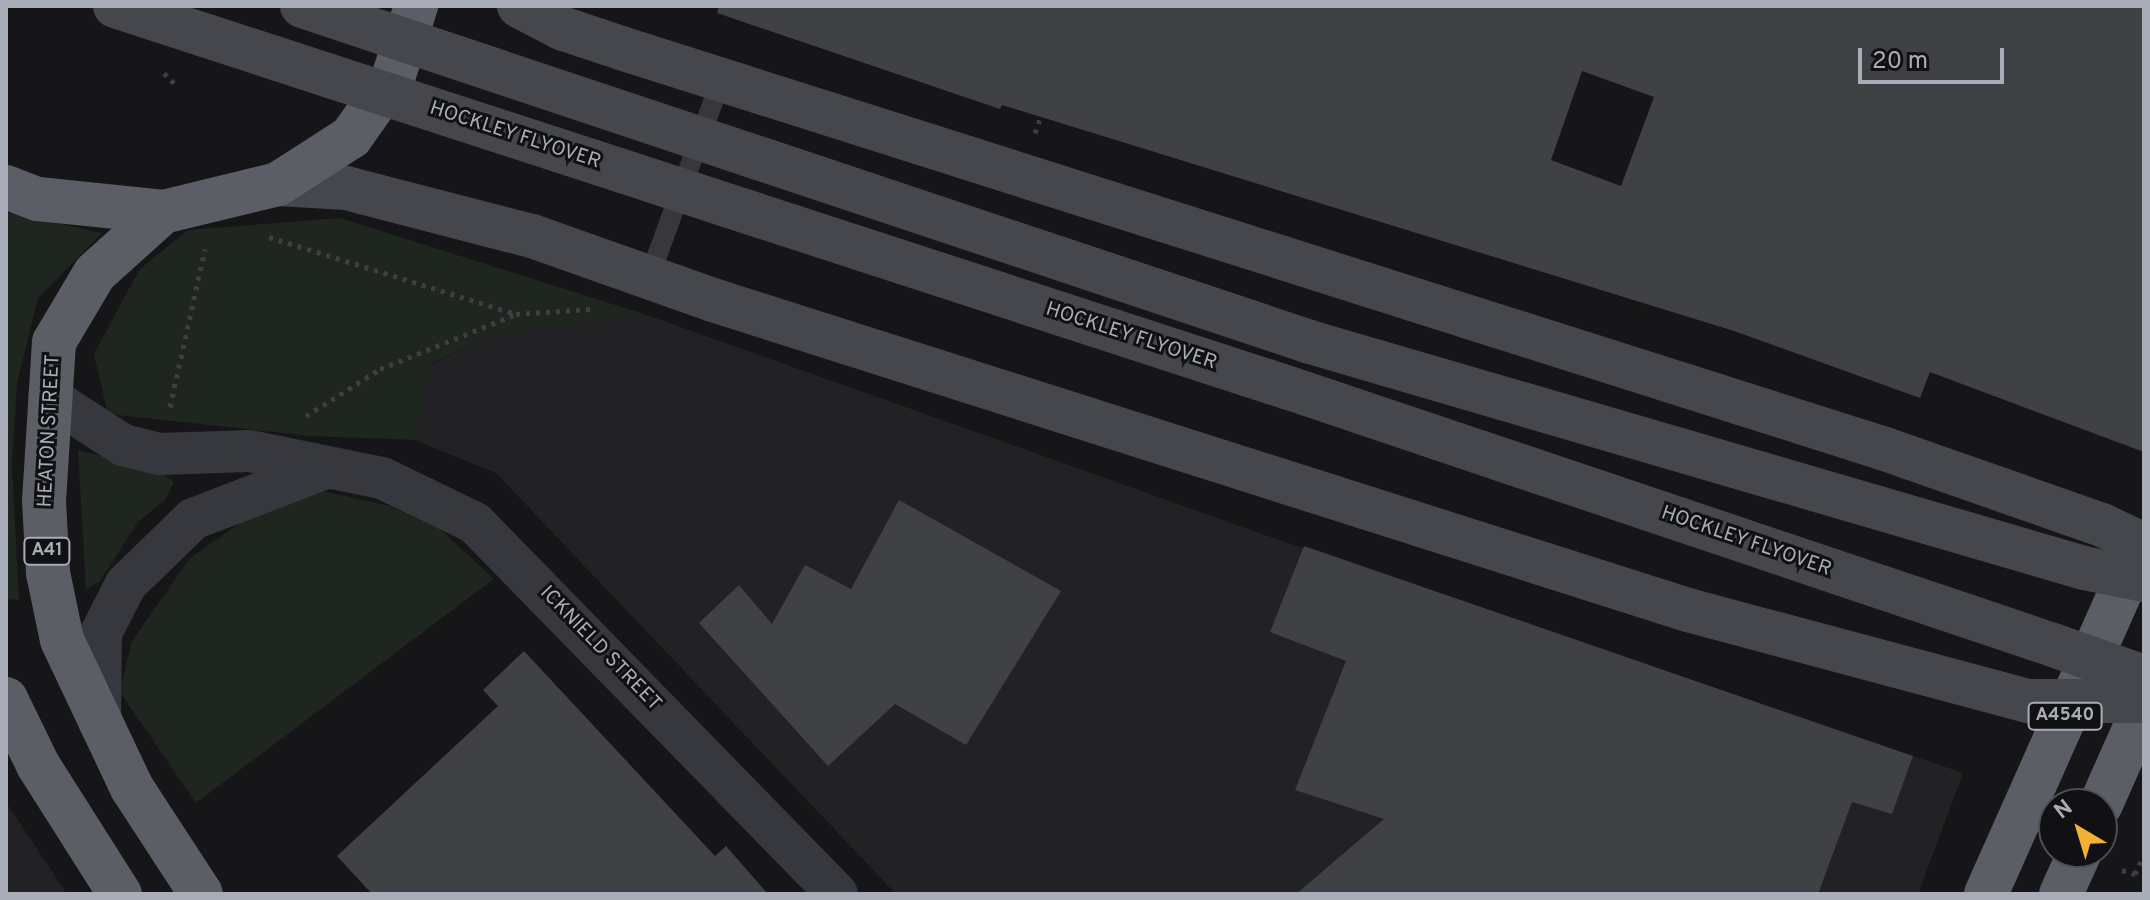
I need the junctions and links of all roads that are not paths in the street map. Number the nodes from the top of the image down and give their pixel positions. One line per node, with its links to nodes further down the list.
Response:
1 (115, 6): 15 (main road, HOCKLEY FLYOVER, bridge)
2 (302, 6): 14 (main road, bridge)
3 (416, 6): 6 (highway, A41)
4 (519, 6): 5 (main road)
5 (722, 77): 9 (lane); 13 (main road, bridge)
6 (278, 184): 8 (highway, A41); 9 (main road)
7 (6, 187): 8 (highway, A41)
8 (163, 212): 10 (highway, HEATON STREET / A41)
9 (649, 278): 17 (main road, bridge)
10 (49, 397): 11 (street, ICKNIELD STREET); 18 (highway, HEATON STREET / A41)
11 (323, 469): 18 (street, ICKNIELD STREET); 23 (street, ICKNIELD STREET)
12 (2144, 538): 24 (highway, A4540)
13 (2144, 545)
14 (2144, 580)
15 (2144, 677)
16 (6, 699): 21 (highway)
17 (2144, 704): 19 (highway, A4540)
18 (100, 724): 22 (highway, HEATON STREET / A41)
19 (2108, 788)
20 (2087, 868): 25 (highway)
21 (120, 894)
22 (201, 894)
23 (837, 894)
24 (1986, 894)
25 (2061, 894)

